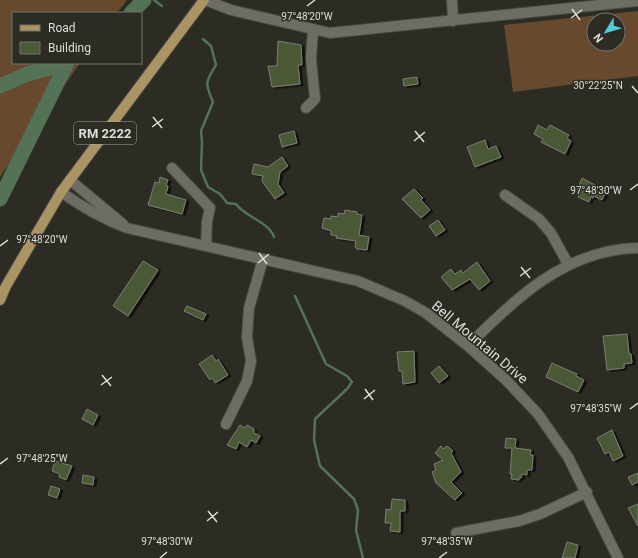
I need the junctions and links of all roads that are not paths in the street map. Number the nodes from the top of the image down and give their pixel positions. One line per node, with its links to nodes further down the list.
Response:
1 (204, 0): 6 (street); 9 (main road, RM 2222)
2 (452, 0): 5 (street)
3 (638, 1): 4 (street)
4 (602, 3): 5 (street)
5 (453, 21): 6 (street)
6 (314, 29): 7 (street)
7 (306, 108)
8 (172, 168): 13 (street)
9 (70, 180): 10 (main road, RM 2222); 12 (street)
10 (61, 192): 12 (street, Bell Mountain Drive); 17 (main road, RM 2222)
11 (505, 195): 16 (street)
12 (127, 228): 13 (street, Bell Mountain Drive)
13 (206, 246): 15 (street, Bell Mountain Drive)
14 (638, 248): 16 (street)
15 (263, 259): 19 (street, Bell Mountain Drive); 20 (street)
16 (568, 264): 19 (street)
17 (3, 286): 18 (main road, RM 2222)
18 (0, 300)
19 (468, 346): 21 (street, Bell Mountain Drive)
20 (226, 424)
21 (587, 492): 22 (street); 23 (street, Bell Mountain Drive)
22 (456, 533)
23 (618, 558)

